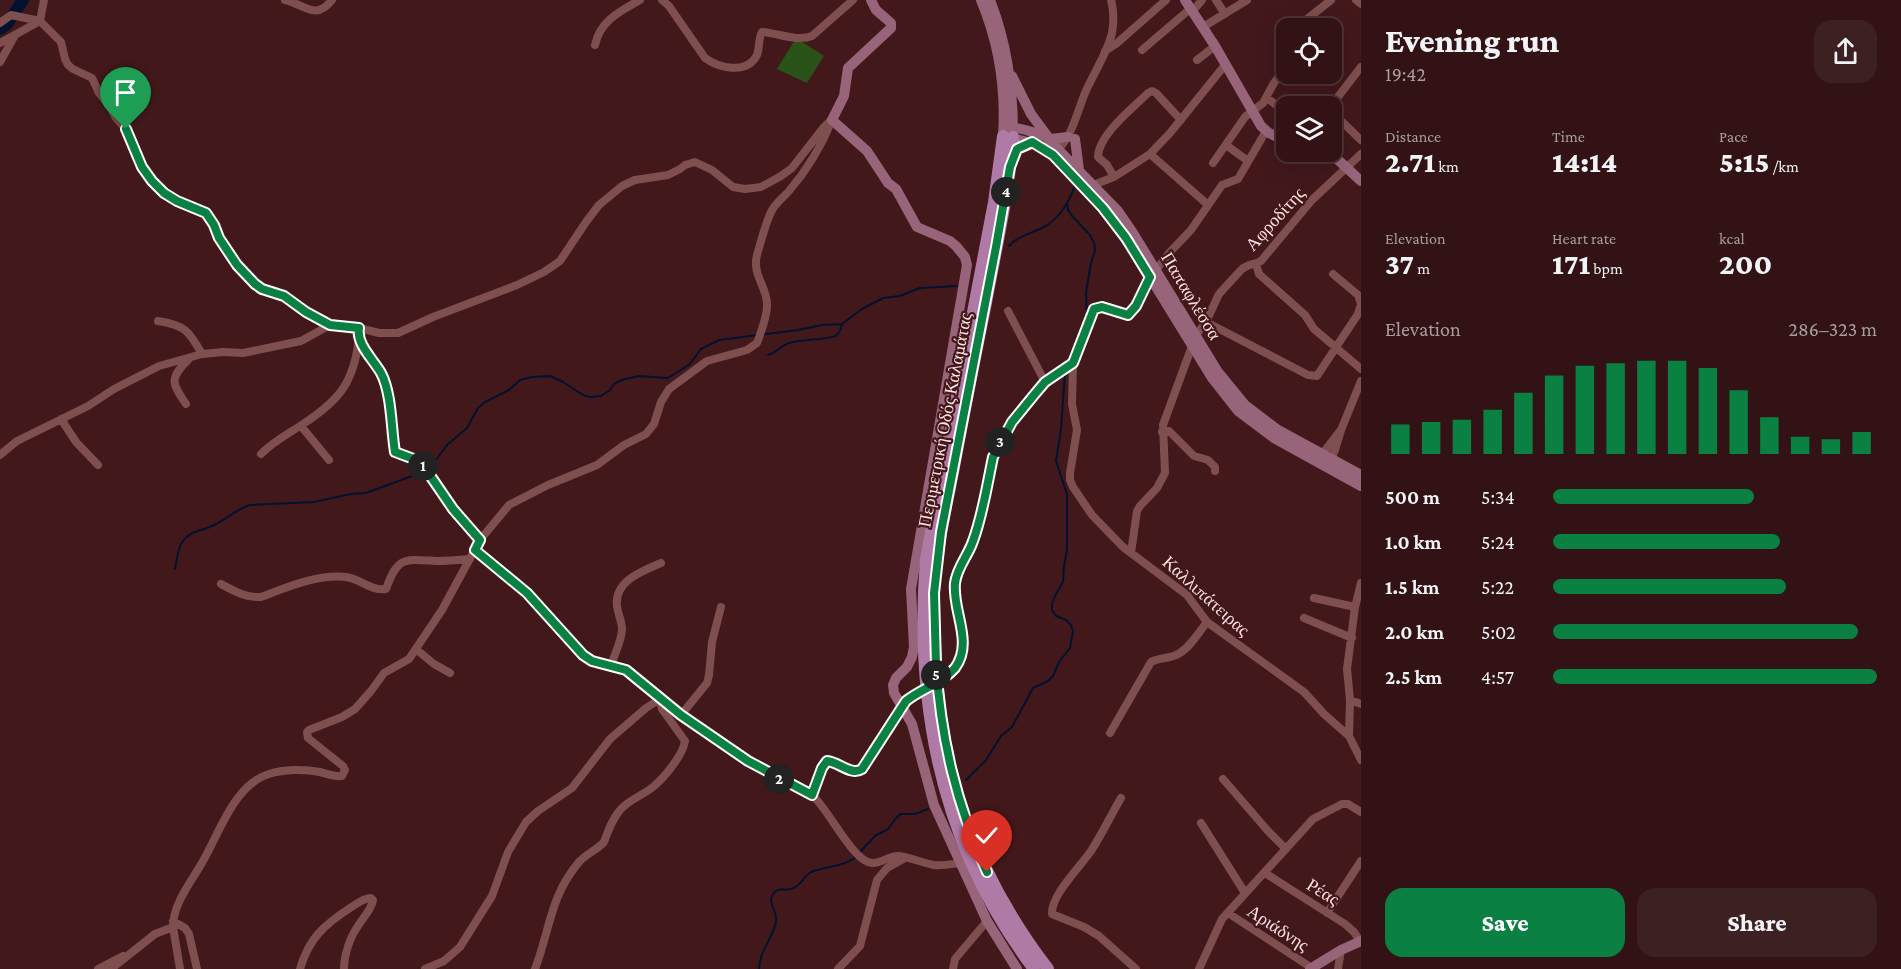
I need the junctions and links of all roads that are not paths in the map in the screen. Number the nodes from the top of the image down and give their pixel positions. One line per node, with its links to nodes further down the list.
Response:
1 (44, 0): 21 (street)
2 (285, 0): 3 (street)
3 (332, 0)
4 (640, 0): 26 (street)
5 (662, 0): 6 (street)
6 (854, 0)
7 (871, 0): 40 (street)
8 (981, 0): 44 (street)
9 (990, 0): 34 (street)
10 (1111, 0): 29 (street)
11 (1166, 0): 29 (street)
12 (1202, 0): 18 (street)
13 (1216, 0): 19 (street)
14 (1247, 0): 19 (street)
15 (1331, 0): 20 (street)
16 (1356, 0): 17 (street)
17 (1361, 4)
18 (1189, 7): 23 (street); 28 (street)
19 (1225, 14): 23 (street)
20 (1307, 18)
21 (40, 21): 22 (street); 24 (street); 70 (street)
22 (0, 23)
23 (1203, 27): 27 (street)
24 (15, 34): 25 (street); 31 (street)
25 (0, 43)
26 (595, 45)
27 (1215, 46): 30 (street); 32 (street)
28 (1142, 50)
29 (1105, 51): 46 (street)
30 (1197, 60)
31 (0, 62)
32 (1225, 65): 39 (street); 41 (street)
33 (1361, 67): 36 (street)
34 (1009, 70): 44 (street, Περιμετρική Οδός Καλαμάτας); 47 (street)
35 (1276, 80): 37 (street)
36 (1339, 96)
37 (1267, 98): 38 (street); 39 (street)
38 (1276, 105)
39 (1253, 112): 43 (street); 50 (street)
40 (832, 120): 71 (street); 94 (street); 113 (street)
41 (1181, 120): 51 (street); 60 (street)
42 (1342, 122): 48 (street)
43 (1266, 131): 45 (street); 54 (street)
44 (1008, 132): 47 (street, Παπαφλέσσα); 49 (street, Παπαφλέσσα); 58 (main road, Περιμετρική Οδός Καλαμάτας); 148 (main road, Περιμετρική Οδός Καλαμάτας)
45 (1276, 136)
46 (1071, 138): 47 (street); 53 (street); 59 (street)
47 (1050, 140): 53 (street, Παπαφλέσσα)
48 (1361, 140)
49 (1032, 142): 53 (street, Παπαφλέσσα); 58 (main road)
50 (1226, 145): 54 (street); 56 (street)
51 (1150, 154): 60 (street); 63 (street)
52 (1361, 154): 57 (street, Αφροδίτης)
53 (1058, 155): 59 (street, Παπαφλέσσα); 65 (street, Παπαφλέσσα)
54 (1248, 161): 63 (street)
55 (1341, 162): 57 (street)
56 (1213, 163)
57 (1346, 166): 61 (street); 64 (street, Αφροδίτης)
58 (1010, 167): 149 (main road, Περιμετρική Οδός Καλαμάτας)
59 (1079, 170): 62 (street, Παπαφλέσσα)
60 (1114, 177): 62 (street)
61 (1361, 181)
62 (1093, 185): 65 (street, Παπαφλέσσα)
63 (1207, 204): 65 (street)
64 (1256, 264): 69 (street, Αφροδίτης); 75 (street)
65 (1153, 274): 72 (street, Παπαφλέσσα); 74 (street, Παπαφλέσσα); 78 (street)
66 (1334, 274): 75 (street)
67 (1008, 311): 81 (street)
68 (158, 321): 76 (street)
69 (1206, 322): 72 (street, Αφροδίτης); 75 (street)
70 (330, 325): 71 (street); 76 (street)
71 (359, 328): 73 (street)
72 (1196, 335): 89 (street, Παπαφλέσσα)
73 (359, 338): 84 (street); 94 (street)
74 (1192, 346): 85 (street); 89 (street, Παπαφλέσσα)
75 (1335, 346): 79 (street)
76 (202, 354): 77 (street)
77 (189, 359): 82 (street); 83 (street)
78 (1073, 363): 81 (street); 96 (street, Καλλιπάτειρας)
79 (1361, 369)
80 (1361, 381): 89 (street)
81 (1045, 382): 113 (street)
82 (186, 404)
83 (61, 419): 87 (street); 90 (street)
84 (301, 426): 86 (street); 88 (street)
85 (1162, 432): 91 (street); 96 (street)
86 (261, 454)
87 (0, 455)
88 (329, 460)
89 (1324, 460): 92 (street, Παπαφλέσσα); 93 (street, Παπαφλέσσα)
90 (98, 465)
91 (1215, 471)
92 (1361, 476)
93 (1361, 486)
94 (480, 540): 95 (street)
95 (475, 550): 97 (street); 108 (street)
96 (1131, 553): 105 (street, Καλλιπάτειρας)
97 (470, 559): 99 (street); 107 (street)
98 (661, 563): 108 (street)
99 (221, 584)
100 (1361, 584): 103 (street)
101 (1314, 598): 103 (street)
102 (721, 607): 114 (street)
103 (1355, 607): 106 (street)
104 (1304, 618): 106 (street)
105 (1207, 622): 115 (street); 116 (street, Καλλιπάτειρας)
106 (1352, 639): 111 (street)
107 (417, 650): 109 (street); 132 (street)
108 (611, 666): 110 (street)
109 (450, 673)
110 (660, 699): 114 (street); 143 (street); 144 (street)
111 (1350, 700): 112 (street); 116 (street)
112 (1361, 704)
113 (901, 706): 119 (street); 126 (street)
114 (681, 715): 119 (street)
115 (1110, 733)
116 (1349, 736): 117 (street, Καλλιπάτειρας)
117 (1361, 760)
118 (1223, 779): 123 (street)
119 (812, 795): 124 (street)
120 (1121, 798): 150 (street)
121 (1361, 812): 123 (street)
122 (1201, 823): 128 (street)
123 (1286, 849): 127 (street)
124 (906, 858): 126 (street); 145 (street)
125 (1361, 861): 130 (street)
126 (961, 863): 131 (street)
127 (1264, 873): 128 (street); 130 (street, Ρέας)
128 (1245, 893): 129 (street)
129 (1228, 913): 136 (street, Αριάδνης); 151 (street)
130 (1327, 913): 133 (street, Ρέας)
131 (987, 921): 146 (street); 147 (street)
132 (173, 924): 135 (street); 139 (street); 140 (street)
133 (1360, 941): 134 (street)
134 (1341, 950): 136 (street); 152 (street)
135 (127, 956): 137 (street); 138 (street)
136 (1311, 968)
137 (98, 969)
138 (111, 969)
139 (180, 969)
140 (197, 969)
141 (300, 969): 142 (street)
142 (344, 969)
143 (424, 969)
144 (536, 969)
145 (838, 969)
146 (953, 969)
147 (1017, 969)
148 (1034, 969)
149 (1048, 969)
150 (1136, 969)
151 (1199, 969)
152 (1338, 969)

